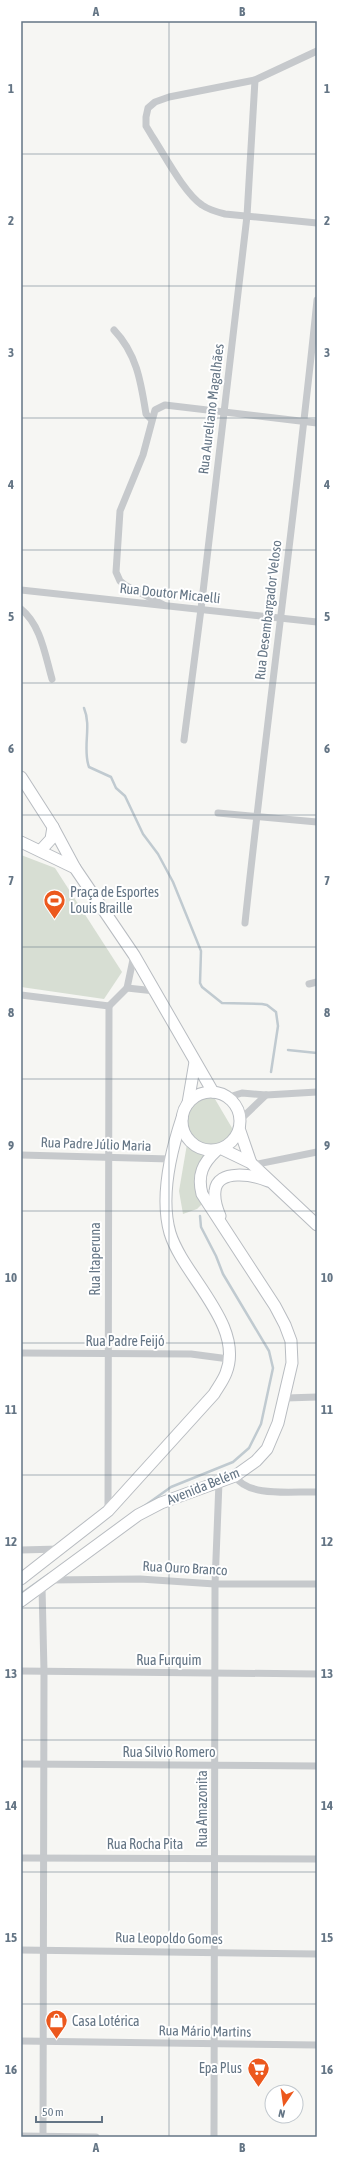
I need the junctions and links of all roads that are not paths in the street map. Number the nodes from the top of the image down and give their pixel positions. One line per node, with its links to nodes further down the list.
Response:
1 (317, 51): 2 (street)
2 (255, 80): 3 (street, Rua Aureliano Magalhães); 3 (street)
3 (247, 216): 4 (street); 7 (street, Rua Aureliano Magalhães)
4 (317, 223)
5 (317, 300): 9 (street, Rua Desembargador Veloso)
6 (114, 330): 8 (street)
7 (224, 412): 8 (street); 9 (street); 14 (street, Rua Aureliano Magalhães)
8 (151, 419): 12 (street)
9 (305, 421): 10 (street); 15 (street, Rua Desembargador Veloso)
10 (317, 423)
11 (21, 590): 12 (street, Rua Doutor Micaelli)
12 (164, 605): 14 (street, Rua Doutor Micaelli)
13 (21, 609): 17 (street)
14 (201, 609): 15 (street, Rua Doutor Micaelli); 18 (street, Rua Aureliano Magalhães)
15 (280, 617): 16 (street, Rua Doutor Micaelli); 21 (street, Rua Desembargador Veloso)
16 (317, 622)
17 (52, 679)
18 (184, 740)
19 (21, 777): 23 (street)
20 (218, 813): 21 (street)
21 (256, 816): 22 (street); 27 (street, Rua Desembargador Veloso)
22 (317, 822)
23 (53, 827): 25 (street); 26 (street)
24 (21, 842): 25 (street)
25 (41, 850): 26 (street)
26 (75, 868): 28 (street)
27 (245, 923)
28 (134, 955): 31 (street); 32 (street)
29 (317, 982): 30 (street)
30 (309, 984)
31 (127, 988): 32 (street); 34 (street)
32 (155, 991): 35 (street)
33 (21, 996): 34 (street)
34 (109, 1006): 47 (street, Rua Itaperuna)
35 (195, 1062): 36 (street); 40 (street)
36 (213, 1092): 39 (street); 40 (street)
37 (317, 1092): 38 (street)
38 (266, 1096): 39 (street); 42 (street)
39 (229, 1097): 42 (street)
40 (188, 1103): 41 (street)
41 (182, 1118): 44 (street); 48 (street)
42 (241, 1119): 43 (street)
43 (240, 1131): 44 (street); 49 (street)
44 (219, 1150): 49 (street); 52 (street, Avenida Belém)
45 (317, 1152): 49 (street)
46 (21, 1155): 47 (street, Rua Padre Júlio Maria)
47 (108, 1157): 48 (street, Rua Padre Júlio Maria); 54 (street, Rua Itaperuna)
48 (170, 1159): 55 (street)
49 (252, 1164): 50 (street)
50 (271, 1182): 51 (street); 52 (street)
51 (317, 1225)
52 (224, 1228): 57 (street, Avenida Belém)
53 (21, 1353): 54 (street, Rua Padre Feijó)
54 (109, 1354): 55 (street, Rua Padre Feijó); 61 (street, Rua Itaperuna)
55 (229, 1359): 61 (street)
56 (317, 1397): 57 (street)
57 (286, 1398): 58 (street, Avenida Belém)
58 (235, 1476): 59 (street, Avenida Belém); 60 (street)
59 (219, 1482): 65 (street, Avenida Belém); 66 (street, Rua Amazonita)
60 (317, 1492)
61 (108, 1511): 62 (street)
62 (60, 1549): 63 (street); 64 (street)
63 (21, 1550)
64 (21, 1579)
65 (51, 1580): 66 (street, Rua Ouro Branco); 68 (street, Avenida Belém)
66 (215, 1584): 67 (street, Rua Ouro Branco); 72 (street, Rua Amazonita)
67 (317, 1584)
68 (42, 1587): 69 (street, Avenida Belém); 71 (street)
69 (21, 1601)
70 (21, 1671): 71 (street, Rua Furquim)
71 (44, 1671): 72 (street, Rua Furquim); 75 (street)
72 (215, 1673): 73 (street, Rua Furquim); 76 (street, Rua Amazonita)
73 (317, 1674)
74 (21, 1764): 75 (street, Rua Silvio Romero)
75 (42, 1764): 76 (street, Rua Silvio Romero); 80 (street)
76 (215, 1764): 77 (street, Rua Silvio Romero); 78 (street, Rua Amazonita)
77 (317, 1766)
78 (215, 1857): 80 (street, Rua Rocha Pita); 81 (street, Rua Rocha Pita); 84 (street, Rua Amazonita)
79 (21, 1858): 80 (street, Rua Rocha Pita)
80 (43, 1858): 83 (street)
81 (317, 1859)
82 (21, 1950): 83 (street, Rua Leopoldo Gomes)
83 (43, 1950): 84 (street, Rua Leopoldo Gomes); 87 (street)
84 (215, 1952): 85 (street, Rua Leopoldo Gomes); 88 (street, Rua Amazonita)
85 (317, 1954)
86 (21, 2040): 87 (street, Rua Mário Martins)
87 (42, 2041): 88 (street, Rua Mário Martins); 91 (street)
88 (214, 2044): 89 (street, Rua Mário Martins); 93 (street, Rua Amazonita)
89 (317, 2045)
90 (21, 2136): 91 (street)
91 (43, 2137): 92 (street)
92 (96, 2137)
93 (214, 2137)

